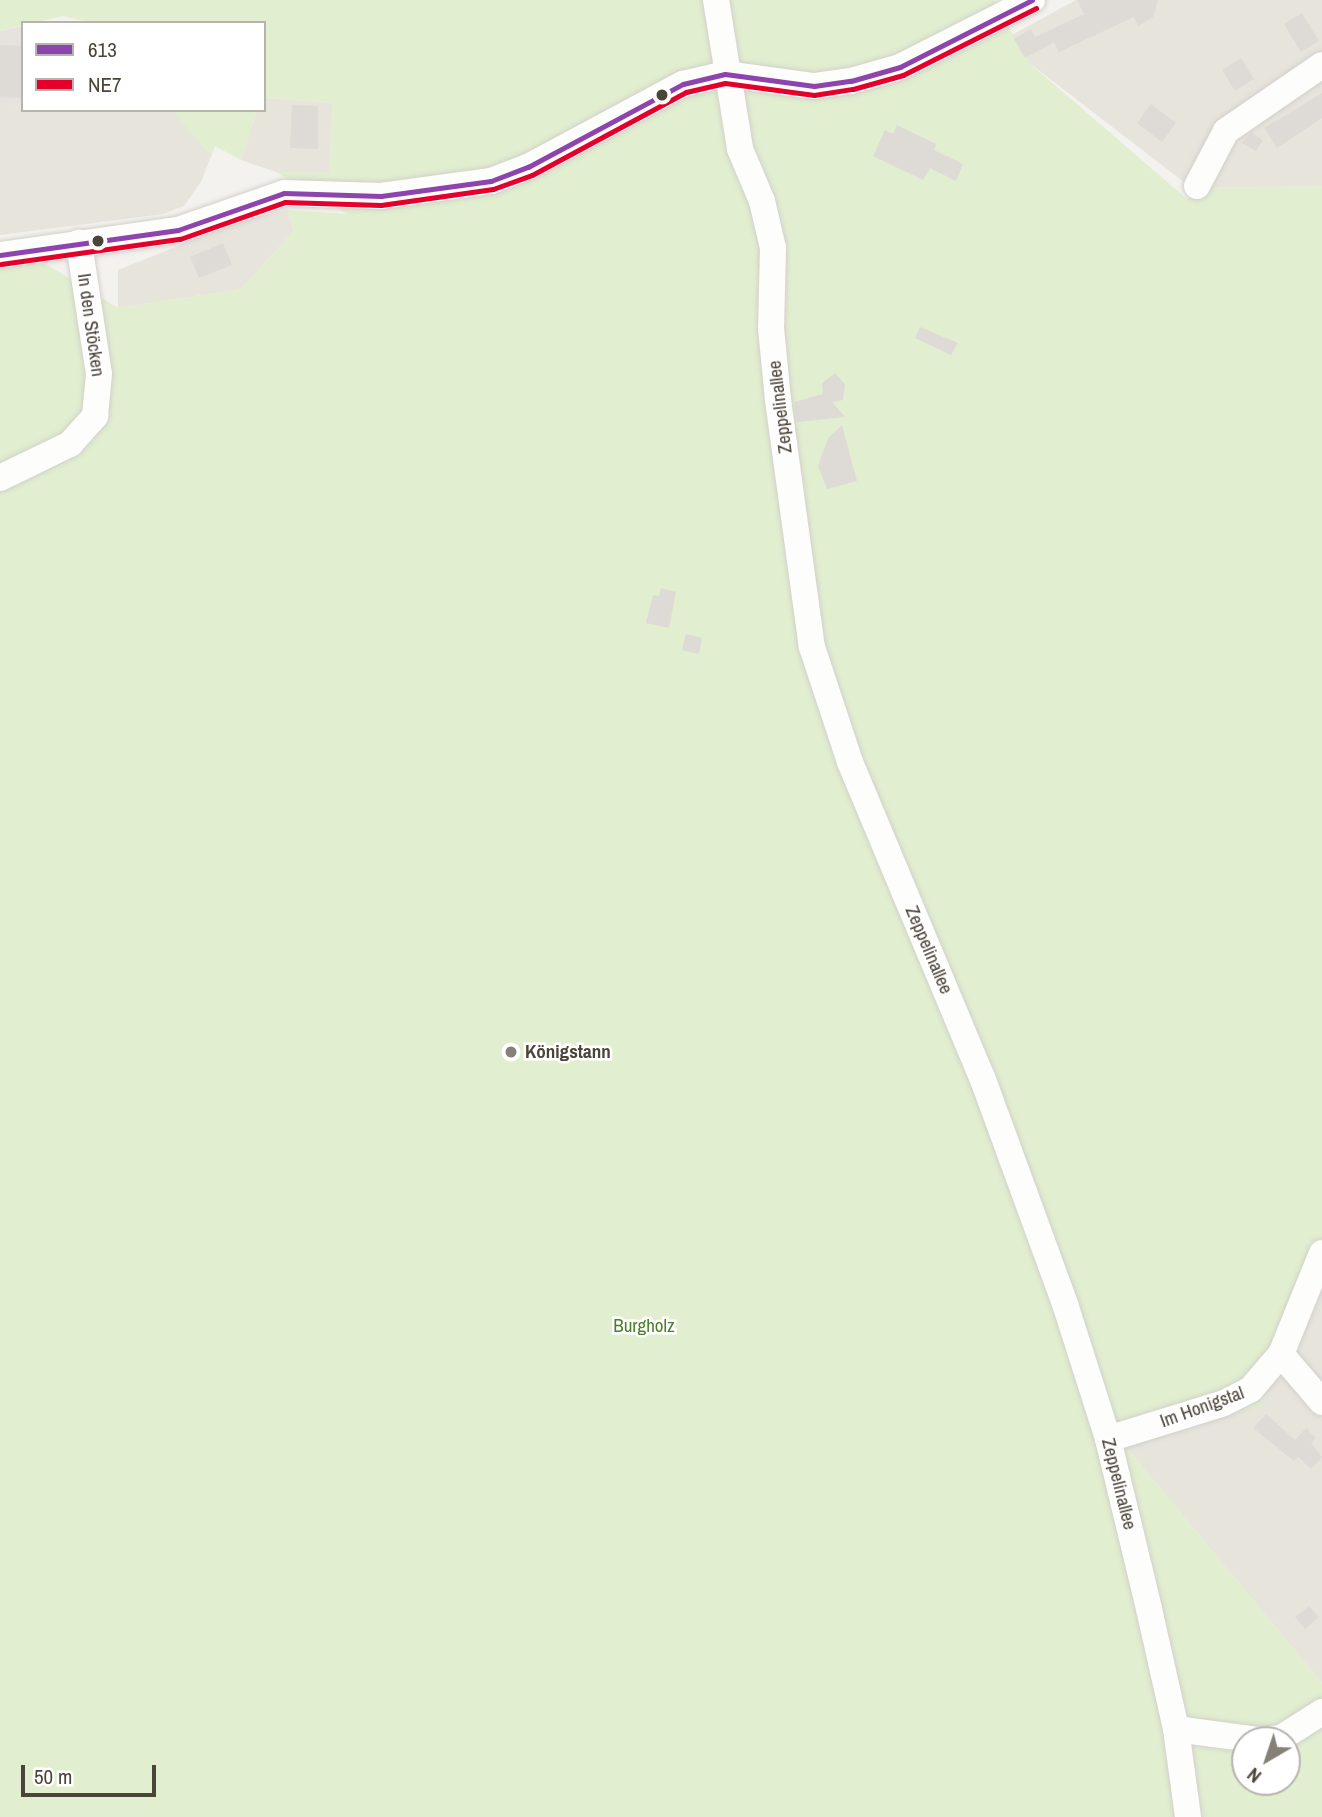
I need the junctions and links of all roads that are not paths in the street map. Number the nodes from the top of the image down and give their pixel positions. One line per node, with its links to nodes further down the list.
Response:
1 (716, 0): 5 (street, Zeppelinallee)
2 (1032, 0): 3 (street)
3 (990, 10): 5 (street)
4 (1322, 65): 6 (street)
5 (725, 74): 7 (street); 13 (street, Zeppelinallee)
6 (1197, 186)
7 (79, 243): 8 (street); 9 (street, In den Stöcken)
8 (0, 255)
9 (0, 478)
10 (1322, 1253): 11 (street, Im Honigstal)
11 (1281, 1354): 12 (street); 13 (street, Im Honigstal)
12 (1322, 1402)
13 (1108, 1439): 16 (street, Zeppelinallee)
14 (1322, 1712): 15 (street)
15 (1300, 1726)
16 (1177, 1729): 17 (street); 18 (street, Zeppelinallee)
17 (1231, 1736)
18 (1188, 1817)

